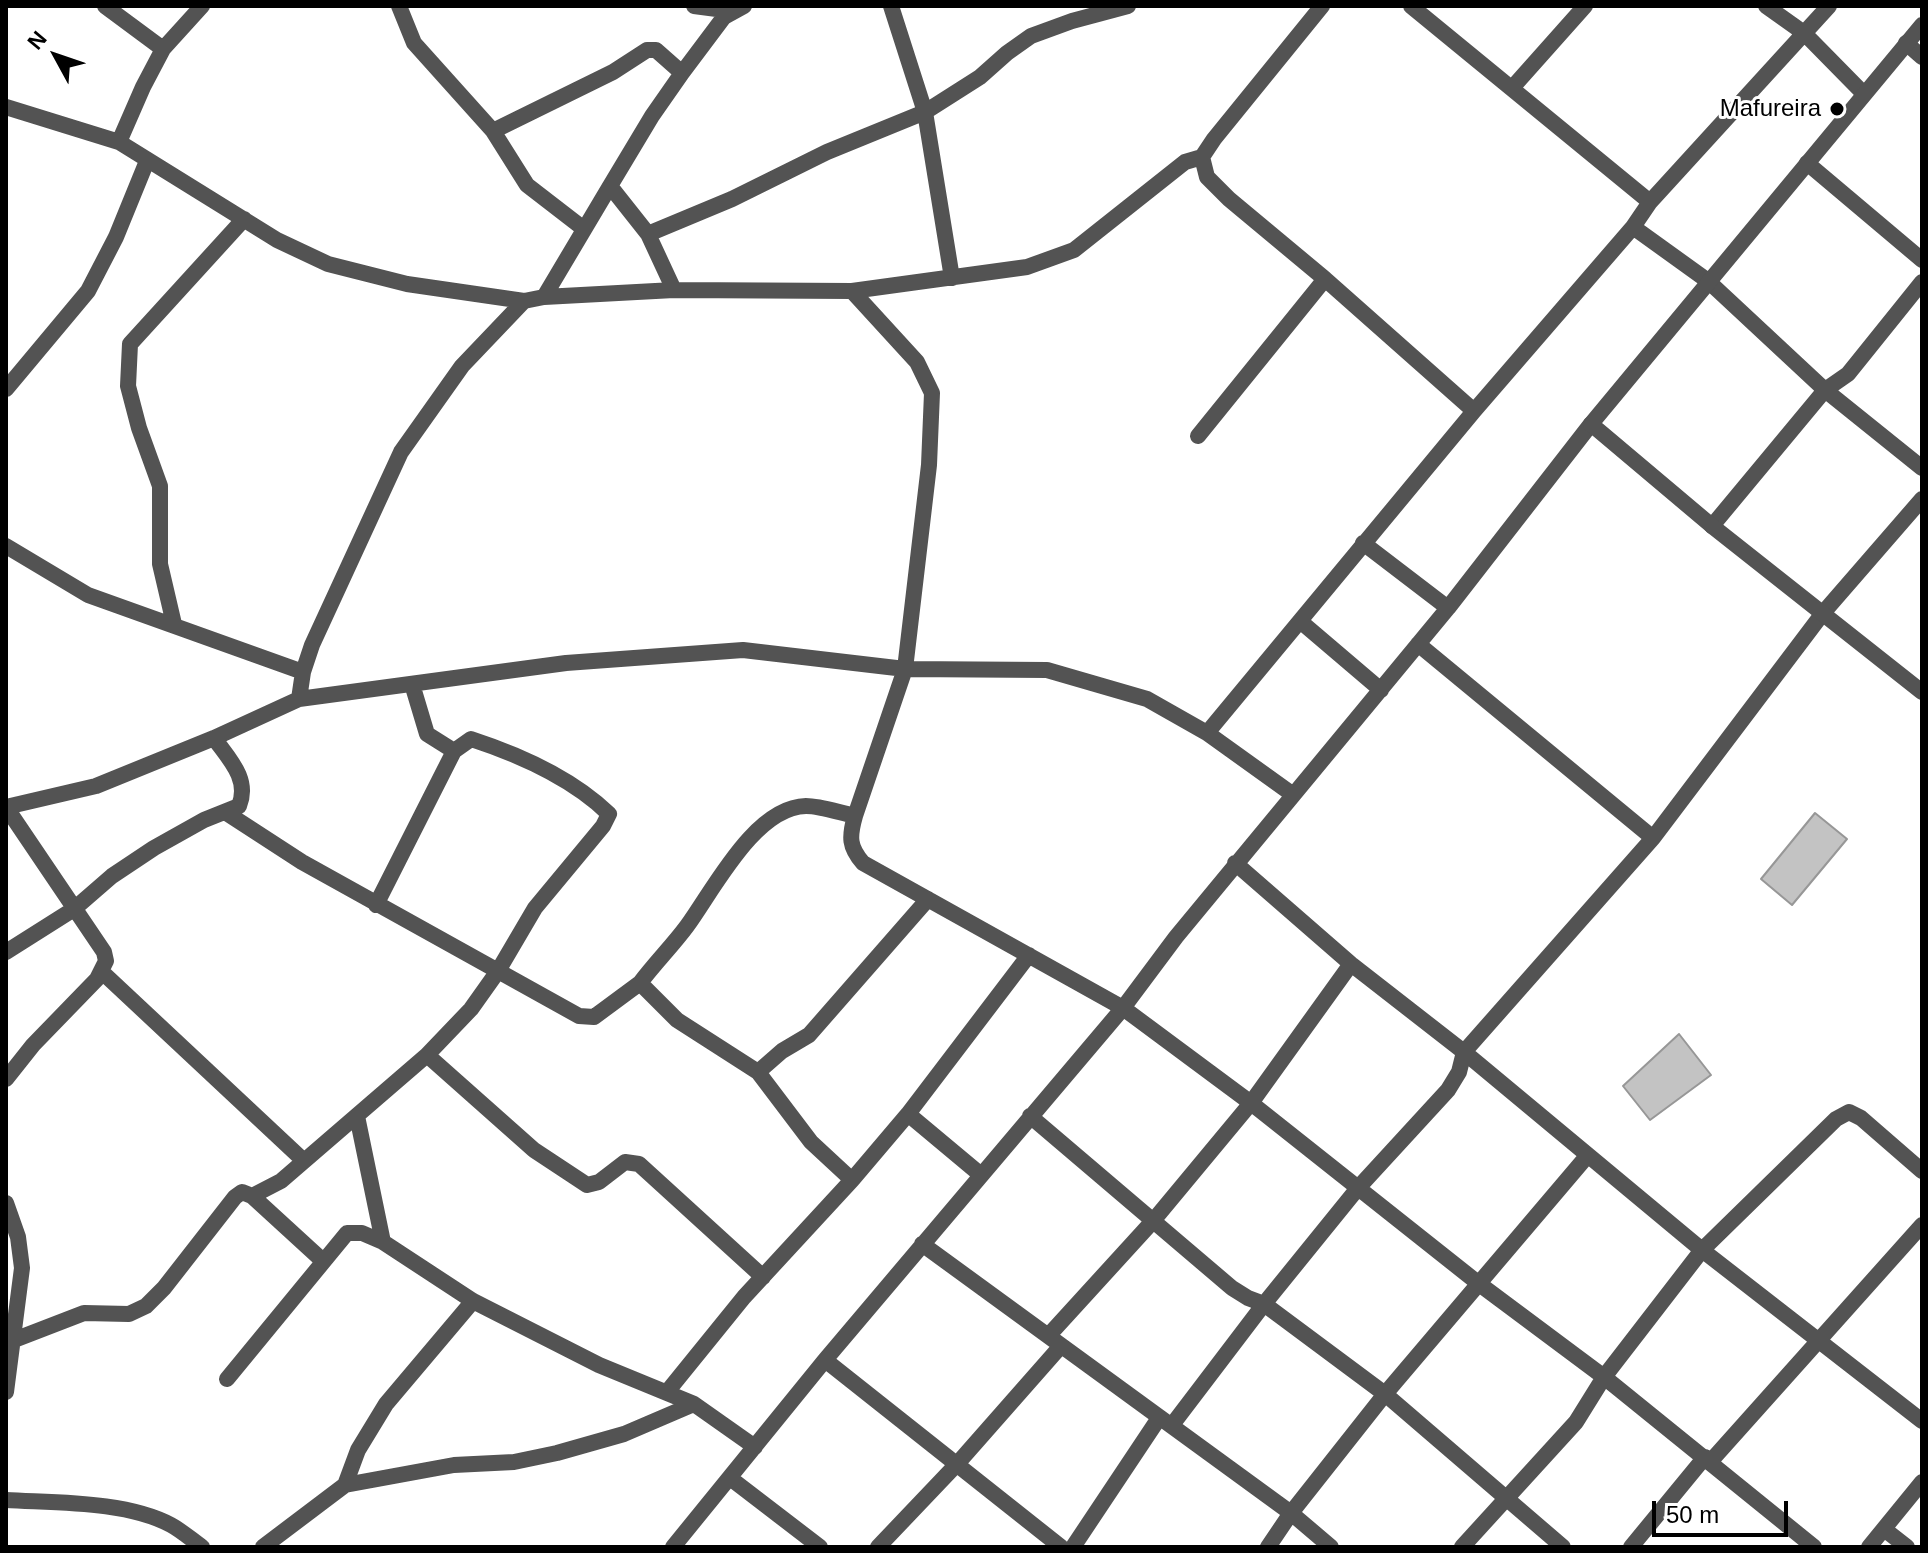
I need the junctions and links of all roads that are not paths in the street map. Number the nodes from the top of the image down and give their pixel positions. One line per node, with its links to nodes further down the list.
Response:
1 (105, 6): 16 (street)
2 (202, 6): 16 (street)
3 (399, 6): 23 (street)
4 (694, 6): 12 (street)
5 (891, 6): 22 (street)
6 (1128, 6): 22 (street)
7 (1322, 6): 25 (street)
8 (1411, 6): 19 (street)
9 (1585, 6): 19 (street)
10 (1766, 6): 14 (street)
11 (1829, 6): 14 (street)
12 (738, 8): 18 (street)
13 (1922, 25): 15 (street)
14 (1804, 33): 20 (street); 29 (street)
15 (1906, 43): 17 (street); 20 (street)
16 (163, 49): 24 (street)
17 (1922, 57)
18 (682, 73): 23 (street); 28 (street)
19 (1512, 88): 29 (street)
20 (1864, 94): 27 (street)
21 (6, 107): 24 (street)
22 (925, 112): 33 (street); 35 (street)
23 (493, 131): 32 (street)
24 (119, 142): 26 (street)
25 (1202, 157): 35 (street); 36 (street)
26 (147, 161): 30 (street); 43 (street)
27 (1807, 163): 34 (street); 37 (street)
28 (610, 186): 32 (street); 33 (street)
29 (1650, 202): 31 (street)
30 (244, 219): 42 (street); 56 (street)
31 (1633, 227): 37 (street); 45 (street)
32 (584, 229): 41 (street)
33 (648, 234): 39 (street)
34 (1922, 260)
35 (952, 278): 40 (street)
36 (1325, 279): 45 (street); 47 (street)
37 (1708, 281): 44 (street); 46 (street)
38 (1922, 282): 44 (street)
39 (674, 290): 40 (street); 41 (street)
40 (852, 291): 58 (street)
41 (544, 297): 42 (street)
42 (524, 301): 59 (street)
43 (6, 389)
44 (1825, 390): 48 (street); 50 (street)
45 (1474, 411): 51 (street)
46 (1591, 424): 50 (street); 53 (street)
47 (1198, 436)
48 (1922, 468)
49 (1922, 499): 54 (street)
50 (1712, 526): 54 (street)
51 (1363, 543): 53 (street); 55 (street)
52 (6, 546): 56 (street)
53 (1448, 608): 57 (street)
54 (1823, 613): 62 (street); 71 (street)
55 (1300, 621): 61 (street); 64 (street)
56 (174, 624): 59 (street)
57 (1418, 644): 61 (street); 71 (street)
58 (905, 669): 60 (street); 64 (street); 70 (street)
59 (303, 672): 63 (street)
60 (412, 684): 63 (street); 66 (street)
61 (1381, 690): 67 (street)
62 (1922, 692)
63 (299, 699): 65 (street)
64 (1207, 733): 67 (street)
65 (214, 738): 68 (street); 69 (street)
66 (454, 751): 74 (street); 80 (street)
67 (1292, 794): 72 (street)
68 (6, 807): 75 (street)
69 (225, 812): 74 (street); 75 (street)
70 (855, 816): 73 (street); 81 (street)
71 (1653, 838): 83 (street)
72 (1235, 863): 78 (street); 82 (street)
73 (928, 899): 77 (street); 85 (street)
74 (376, 905): 80 (street)
75 (74, 909): 76 (street); 79 (street)
76 (6, 952)
77 (1029, 955): 82 (street); 88 (street)
78 (1351, 964): 83 (street); 87 (street)
79 (101, 971): 86 (street); 92 (street)
80 (498, 971): 81 (street); 84 (street)
81 (640, 983): 85 (street)
82 (1123, 1008): 87 (street); 90 (street)
83 (1464, 1052): 91 (street); 96 (street)
84 (427, 1055): 89 (street); 105 (street)
85 (758, 1072): 95 (street)
86 (6, 1079)
87 (1251, 1103): 96 (street); 99 (street)
88 (908, 1114): 94 (street); 95 (street)
89 (357, 1116): 92 (street); 101 (street)
90 (1030, 1116): 94 (street); 99 (street)
91 (1588, 1155): 103 (street); 106 (street)
92 (303, 1160): 97 (street)
93 (1922, 1171): 103 (street)
94 (981, 1175): 102 (street)
95 (852, 1180): 105 (street)
96 (1358, 1188): 106 (street); 108 (street)
97 (252, 1196): 104 (street); 109 (street)
98 (6, 1203): 109 (street)
99 (1153, 1221): 108 (street); 110 (street)
100 (1922, 1225): 111 (street)
101 (383, 1242): 104 (street); 107 (street)
102 (922, 1244): 110 (street); 112 (street)
103 (1702, 1250): 111 (street); 113 (street)
104 (323, 1261): 114 (street)
105 (763, 1277): 116 (street)
106 (1478, 1283): 113 (street); 117 (street)
107 (473, 1301): 116 (street); 126 (street)
108 (1264, 1304): 117 (street); 119 (street)
109 (14, 1340): 115 (street)
110 (1055, 1341): 119 (street); 123 (street)
111 (1816, 1341): 120 (street); 122 (street)
112 (825, 1360): 121 (street); 123 (street)
113 (1604, 1377): 122 (street); 127 (street)
114 (227, 1379)
115 (6, 1392)
116 (667, 1392): 118 (street)
117 (1385, 1394): 127 (street); 129 (street)
118 (694, 1404): 121 (street); 126 (street)
119 (1166, 1421): 129 (street); 137 (street)
120 (1922, 1421)
121 (755, 1447): 124 (street)
122 (1708, 1459): 142 (street); 143 (street)
123 (957, 1464): 135 (street); 136 (street)
124 (730, 1478): 133 (street); 134 (street)
125 (1922, 1482): 130 (street)
126 (345, 1485): 132 (street)
127 (1505, 1499): 140 (street); 141 (street)
128 (6, 1500): 131 (street)
129 (1291, 1513): 138 (street); 139 (street)
130 (1884, 1529): 144 (street); 145 (street)
131 (202, 1547)
132 (263, 1547)
133 (673, 1547)
134 (820, 1547)
135 (878, 1547)
136 (1061, 1547)
137 (1073, 1547)
138 (1268, 1547)
139 (1331, 1547)
140 (1462, 1547)
141 (1563, 1547)
142 (1631, 1547)
143 (1814, 1547)
144 (1869, 1547)
145 (1907, 1547)

